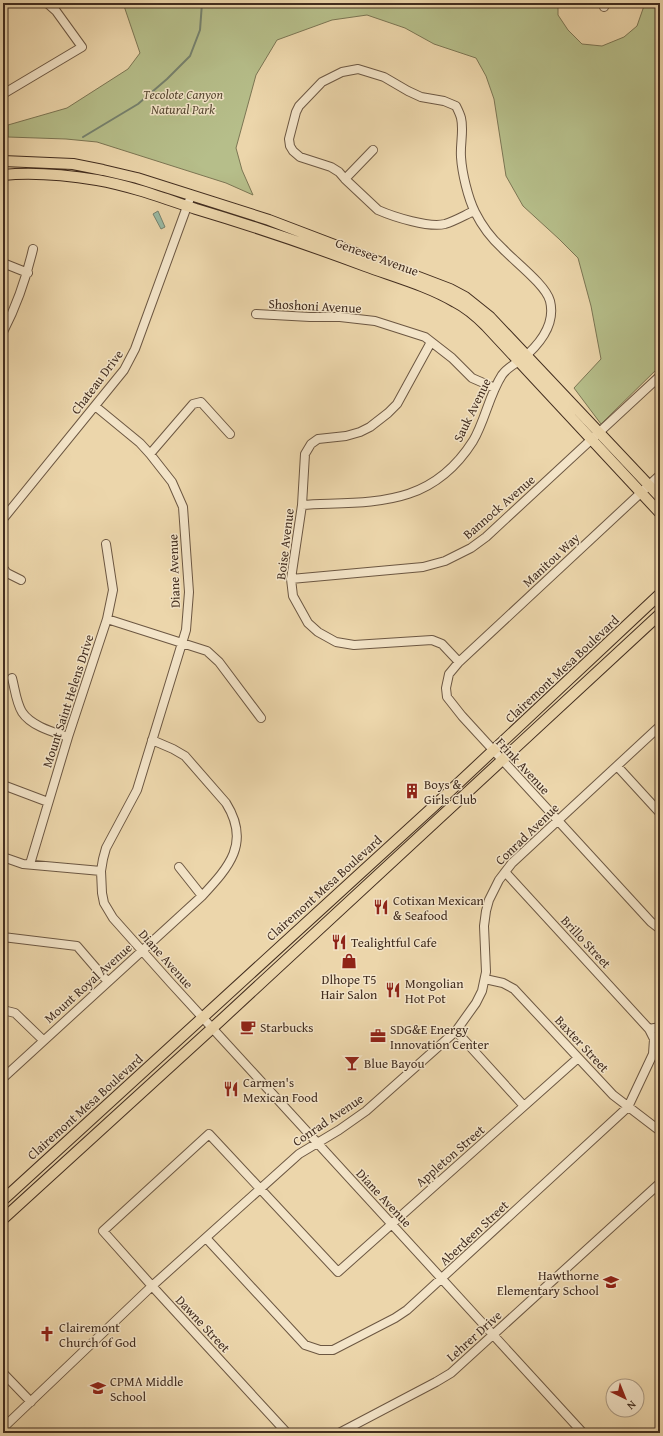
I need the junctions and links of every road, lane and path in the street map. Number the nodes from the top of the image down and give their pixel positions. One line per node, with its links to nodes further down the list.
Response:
1 (47, 3): 2 (street)
2 (3, 94)
3 (374, 150): 6 (street)
4 (3, 161): 7 (main road, Genesee Avenue)
5 (3, 175): 8 (main road, Genesee Avenue)
6 (345, 179): 9 (street); 9 (street, Sauk Avenue)
7 (192, 194): 8 (street, Chateau Drive); 16 (main road, Genesee Avenue)
8 (187, 206): 16 (main road, Genesee Avenue); 19 (street, Chateau Drive)
9 (474, 211): 16 (street, Sauk Avenue)
10 (33, 249): 12 (street)
11 (3, 263): 12 (street)
12 (28, 273): 14 (street)
13 (256, 314): 15 (street, Shoshoni Avenue)
14 (3, 332)
15 (431, 342): 18 (street, Shoshoni Avenue); 27 (street, Boise Avenue)
16 (523, 358): 18 (street, Sauk Avenue); 21 (main road, Genesee Avenue)
17 (660, 376): 21 (street, Bannock Avenue)
18 (495, 388): 27 (street, Sauk Avenue)
19 (95, 406): 22 (street, Diane Avenue); 29 (street, Chateau Drive)
20 (230, 434): 22 (street)
21 (596, 436): 24 (main road, Genesee Avenue); 25 (main road, Genesee Avenue); 32 (street, Bannock Avenue)
22 (150, 454): 37 (street, Diane Avenue)
23 (660, 475): 24 (street, Manitou Way)
24 (649, 485): 25 (street, Manitou Way); 26 (main road, Genesee Avenue)
25 (642, 492): 28 (main road, Genesee Avenue); 38 (street, Manitou Way)
26 (660, 497)
27 (302, 505): 32 (street, Boise Avenue)
28 (660, 513)
29 (3, 519)
30 (106, 544): 36 (street, Mount Saint Helens Drive)
31 (3, 568): 33 (street)
32 (292, 579): 38 (street, Boise Avenue)
33 (21, 580)
34 (660, 594): 44 (main road, Clairemont Mesa Boulevard)
35 (660, 614): 45 (main road, Clairemont Mesa Boulevard)
36 (107, 619): 37 (street); 42 (street, Mount Saint Helens Drive)
37 (181, 642): 40 (street); 43 (street, Diane Avenue)
38 (459, 662): 44 (street, Frink Avenue)
39 (12, 678): 42 (street)
40 (261, 718)
41 (660, 726): 46 (street, Conrad Avenue)
42 (68, 737): 48 (street, Mount Saint Helens Drive)
43 (152, 740): 54 (street, Diane Avenue); 56 (street, Mount Royal Avenue)
44 (493, 750): 45 (street, Frink Avenue); 63 (main road, Clairemont Mesa Boulevard)
45 (502, 760): 50 (street, Frink Avenue); 65 (main road, Clairemont Mesa Boulevard)
46 (617, 766): 49 (street); 50 (street, Conrad Avenue)
47 (3, 785): 48 (street)
48 (48, 802): 52 (street, Mount Saint Helens Drive)
49 (660, 813)
50 (558, 821): 55 (street, Conrad Avenue); 57 (street, Frink Avenue)
51 (3, 857): 52 (street)
52 (30, 864): 54 (street)
53 (179, 868): 56 (street)
54 (100, 871): 59 (street, Diane Avenue)
55 (505, 872): 60 (street, Conrad Avenue); 66 (street, Brillo Street)
56 (202, 896): 59 (street, Mount Royal Avenue)
57 (660, 929)
58 (3, 937): 61 (street)
59 (142, 950): 61 (street, Mount Royal Avenue); 63 (street, Diane Avenue)
60 (485, 979): 67 (street, Conrad Avenue); 69 (street, Baxter Street)
61 (108, 982): 68 (street, Mount Royal Avenue)
62 (3, 1010): 68 (street)
63 (202, 1017): 65 (street, Diane Avenue); 77 (main road, Clairemont Mesa Boulevard)
64 (660, 1027): 66 (street)
65 (212, 1028): 74 (street, Diane Avenue); 78 (main road, Clairemont Mesa Boulevard)
66 (649, 1029): 72 (street, Brillo Street)
67 (456, 1031): 71 (street); 74 (street, Conrad Avenue)
68 (43, 1040): 70 (street, Mount Royal Avenue)
69 (578, 1058): 71 (street, Appleton Street); 72 (street, Baxter Street)
70 (3, 1078)
71 (524, 1106): 79 (street, Appleton Street)
72 (628, 1107): 73 (street, Baxter Street); 81 (street, Aberdeen Street)
73 (660, 1131)
74 (317, 1142): 76 (street, Conrad Avenue); 79 (street, Diane Avenue)
75 (660, 1184): 83 (street, Lehrer Drive)
76 (259, 1189): 79 (street, Appleton Street); 80 (street, Conrad Avenue); 82 (street, Dawne Street)
77 (3, 1200)
78 (3, 1219)
79 (392, 1224): 81 (street, Diane Avenue)
80 (206, 1238): 81 (street, Aberdeen Street); 82 (street, Conrad Avenue)
81 (442, 1279): 83 (street, Diane Avenue)
82 (152, 1286): 85 (street, Conrad Avenue); 87 (street, Dawne Street)
83 (493, 1334): 88 (street, Lehrer Drive); 89 (street, Diane Avenue)
84 (3, 1373): 85 (street)
85 (30, 1402): 86 (street, Conrad Avenue)
86 (3, 1428)
87 (287, 1433)
88 (339, 1433)
89 (583, 1433)

